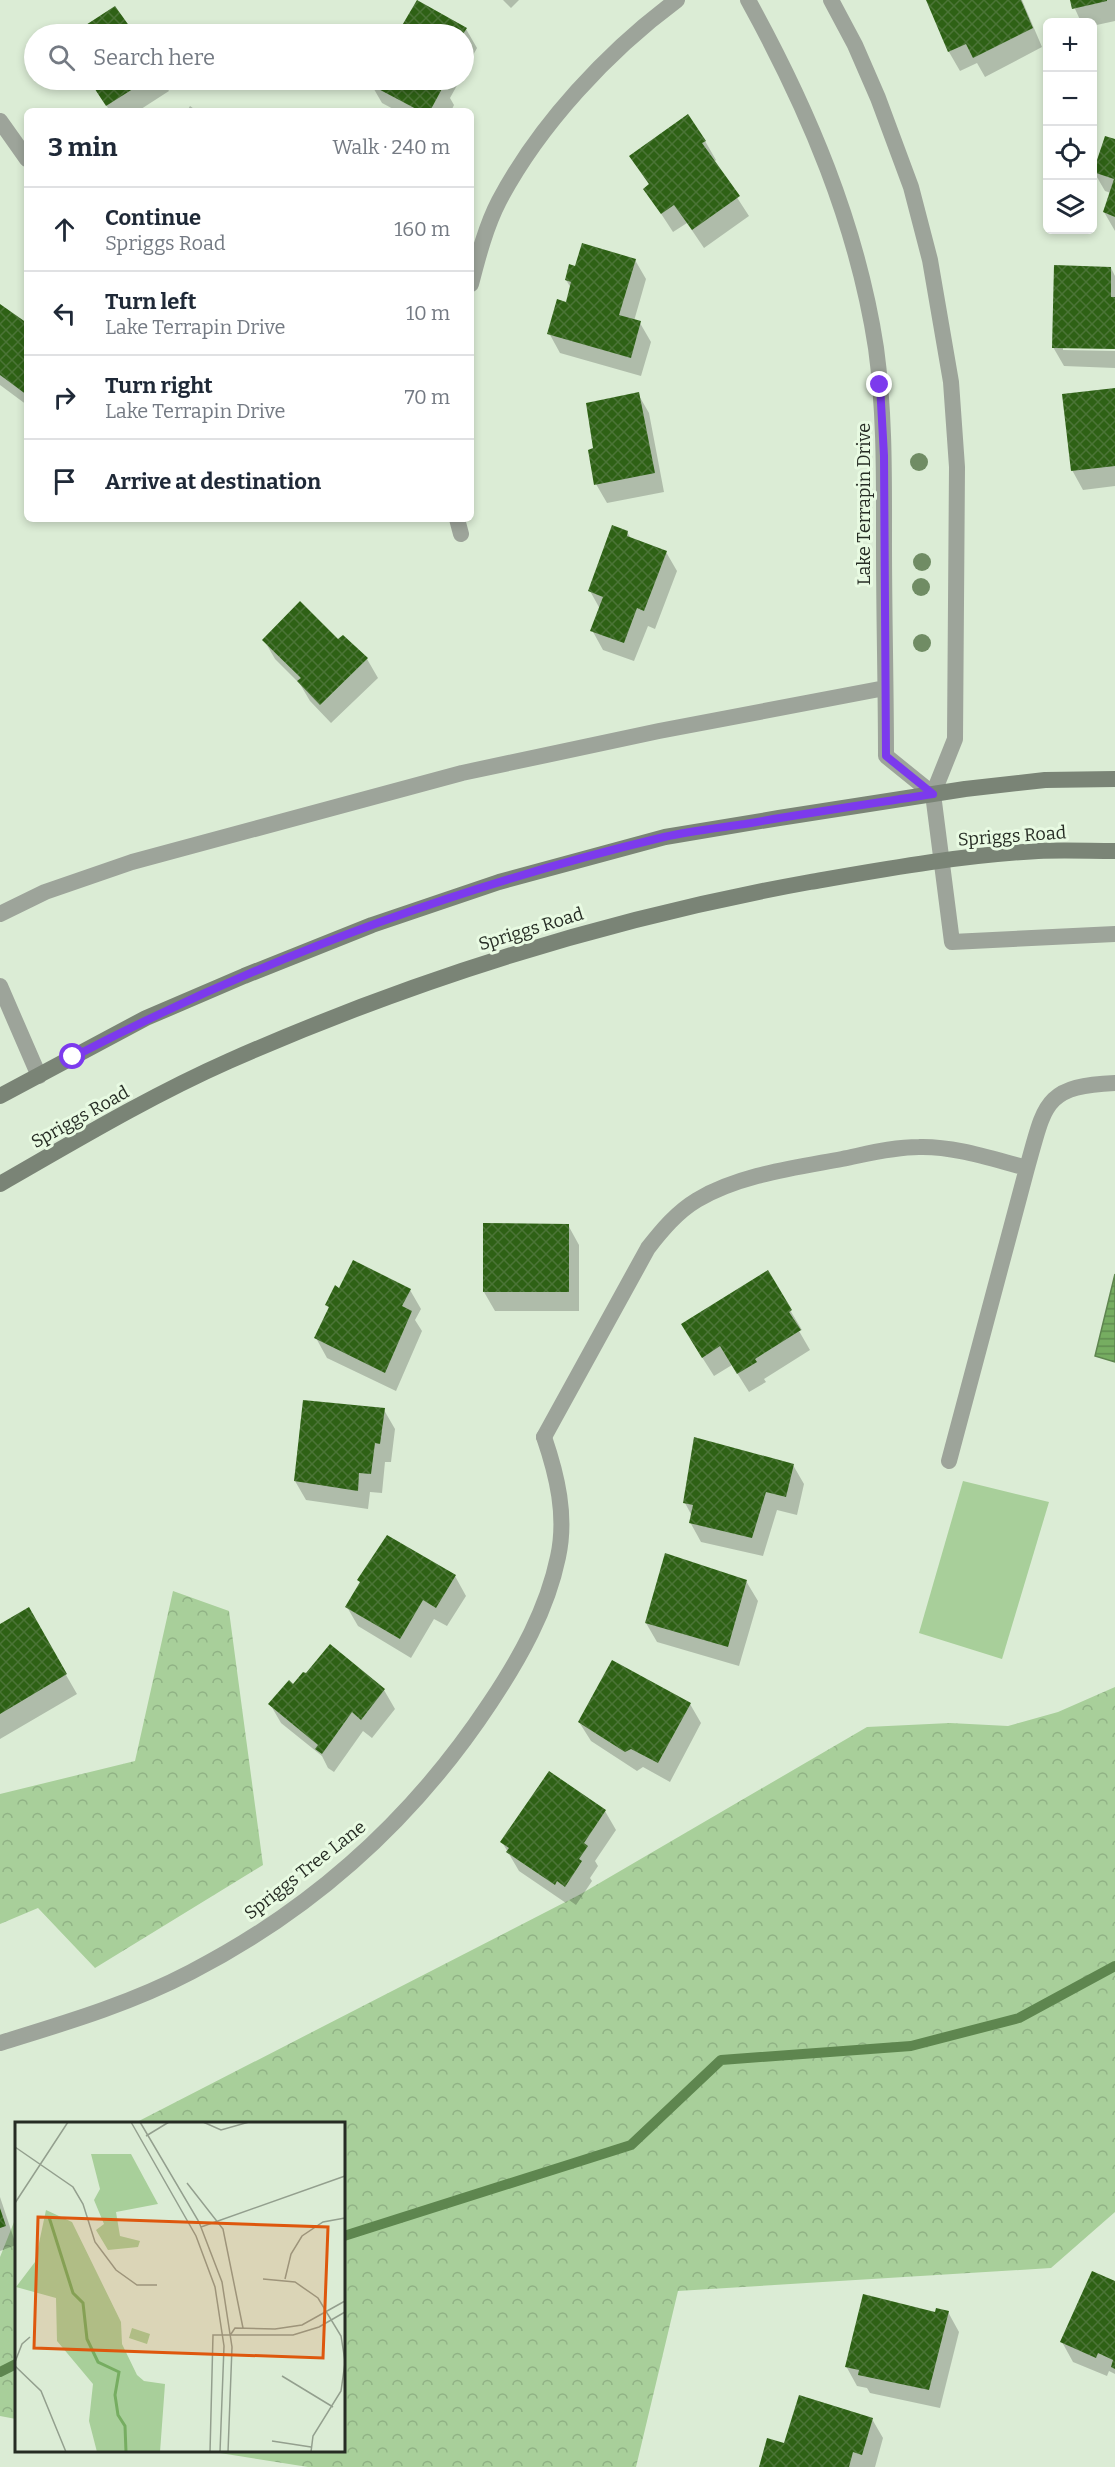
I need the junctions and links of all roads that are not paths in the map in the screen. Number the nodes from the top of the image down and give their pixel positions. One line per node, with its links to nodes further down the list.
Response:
1 (677, 0): 6 (street)
2 (748, 0): 7 (street, Lake Terrapin Drive)
3 (831, 0): 9 (street)
4 (0, 121): 5 (street)
5 (24, 155)
6 (474, 272)
7 (885, 688): 9 (street, Lake Terrapin Drive); 12 (street)
8 (1115, 779): 9 (main road)
9 (933, 794): 11 (street); 15 (main road)
10 (1115, 851): 11 (main road, Spriggs Road)
11 (943, 861): 13 (street); 19 (main road, Spriggs Road)
12 (0, 914)
13 (1115, 934)
14 (0, 986): 15 (street)
15 (39, 1076): 17 (main road)
16 (1115, 1083): 18 (street)
17 (0, 1096)
18 (1027, 1168): 20 (street); 21 (street, Spriggs Tree Lane)
19 (0, 1184)
20 (949, 1461)
21 (0, 2043)

